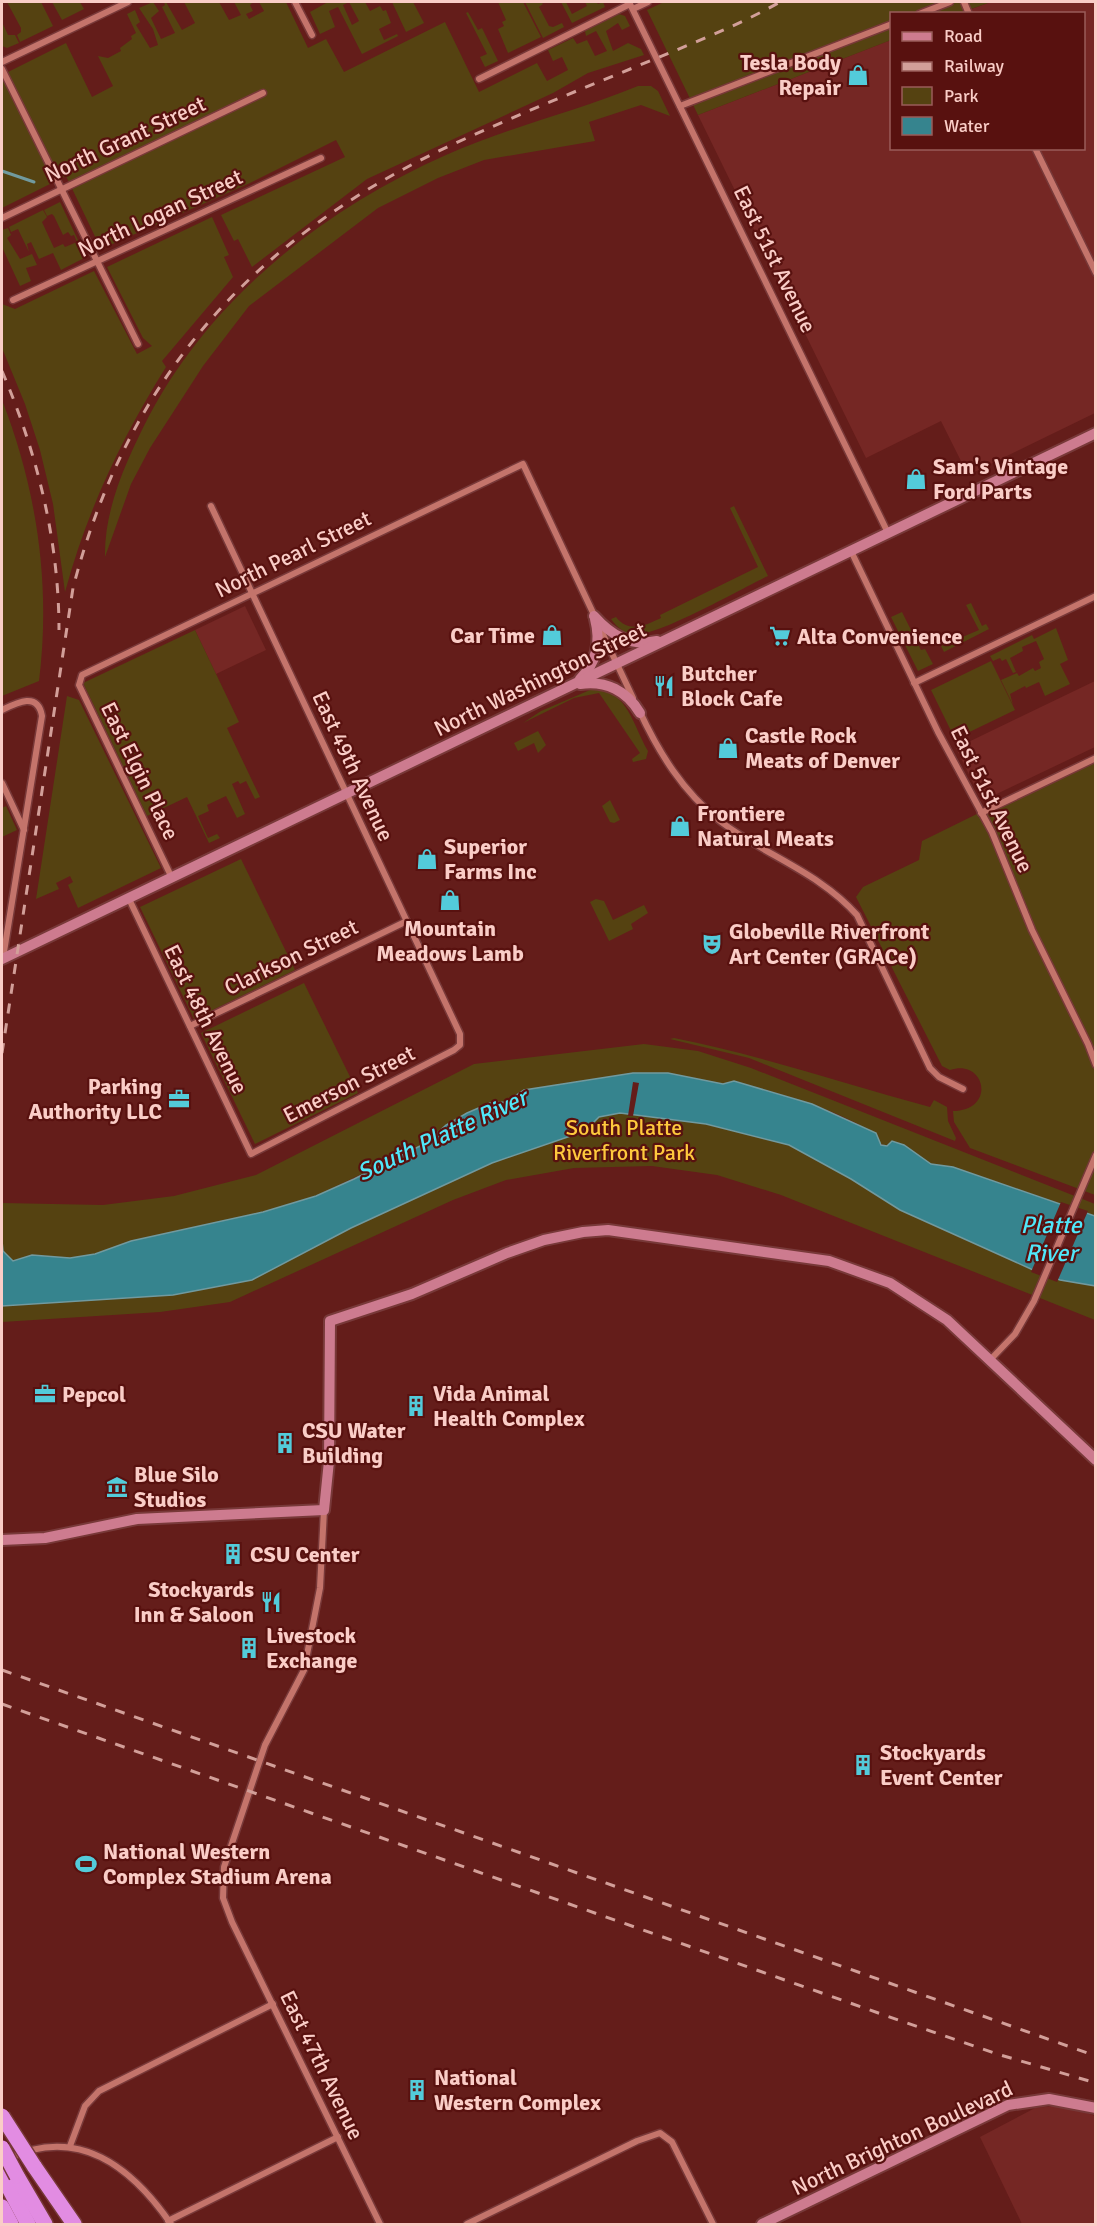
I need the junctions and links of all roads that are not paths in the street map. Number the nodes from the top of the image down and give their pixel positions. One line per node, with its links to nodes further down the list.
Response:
1 (128, 2): 10 (street)
2 (305, 2): 5 (street)
3 (648, 2): 6 (street)
4 (950, 2): 7 (street)
5 (296, 3): 9 (street)
6 (630, 5): 12 (street); 14 (street, East 51st Avenue)
7 (924, 12)
8 (890, 24): 14 (street)
9 (312, 35)
10 (2, 62)
11 (2, 69): 17 (street)
12 (479, 80)
13 (263, 93): 17 (street, North Grant Street)
14 (680, 106): 25 (street, East 51st Avenue)
15 (1036, 150): 20 (street)
16 (321, 158): 19 (street, North Logan Street)
17 (61, 189): 18 (street, North Grant Street); 19 (street)
18 (2, 218)
19 (97, 262): 21 (street, North Logan Street); 22 (street)
20 (1095, 273)
21 (13, 300)
22 (138, 344)
23 (1095, 433): 25 (main road, North Washington Street)
24 (211, 506): 27 (street, East 49th Avenue)
25 (888, 533): 26 (main road, North Washington Street)
26 (851, 551): 30 (main road, North Washington Street); 33 (street, East 51st Avenue)
27 (252, 594): 29 (street, North Pearl Street); 32 (street, North Pearl Street); 39 (street, East 49th Avenue)
28 (1095, 596): 33 (street)
29 (594, 616): 30 (main road); 31 (street); 34 (main road)
30 (671, 638): 31 (main road, North Washington Street)
31 (617, 664): 34 (main road, North Washington Street); 36 (street)
32 (79, 679): 42 (street, East Elgin Place)
33 (914, 683): 40 (street, East 51st Avenue)
34 (571, 686): 36 (main road); 39 (main road, North Washington Street)
35 (2, 710): 41 (street)
36 (640, 713): 49 (street)
37 (1095, 758): 40 (street)
38 (2, 783): 41 (street)
39 (347, 794): 42 (main road, North Washington Street); 44 (street, East 49th Avenue)
40 (981, 813): 48 (street, East 51st Avenue)
41 (24, 831): 45 (street)
42 (172, 878): 43 (main road, North Washington Street)
43 (129, 899): 45 (main road, North Washington Street); 46 (street, East 48th Avenue)
44 (407, 921): 46 (street, Clarkson Street); 47 (street, East 49th Avenue)
45 (2, 958)
46 (190, 1026): 50 (street, East 48th Avenue)
47 (460, 1042): 50 (street, Emerson Street)
48 (1095, 1065)
49 (963, 1089)
50 (252, 1154)
51 (1095, 1155): 52 (street)
52 (992, 1359): 53 (main road); 54 (main road)
53 (1095, 1460)
54 (324, 1510): 55 (main road); 56 (street, East 47th Avenue)
55 (2, 1540)
56 (273, 2004): 59 (street, East 47th Avenue); 60 (street)
57 (1095, 2108): 73 (main road, North Brighton Boulevard)
58 (2, 2116): 69 (highway, bridge)
59 (338, 2137): 65 (street); 70 (street, East 47th Avenue)
60 (70, 2146): 62 (street); 65 (street)
61 (2, 2148): 63 (highway, bridge)
62 (2, 2162)
63 (8, 2178): 67 (highway); 68 (highway)
64 (2, 2206): 66 (highway)
65 (170, 2223)
66 (11, 2224)
67 (28, 2224)
68 (45, 2224)
69 (74, 2224)
70 (380, 2224)
71 (467, 2224): 72 (street)
72 (713, 2224)
73 (762, 2224)

